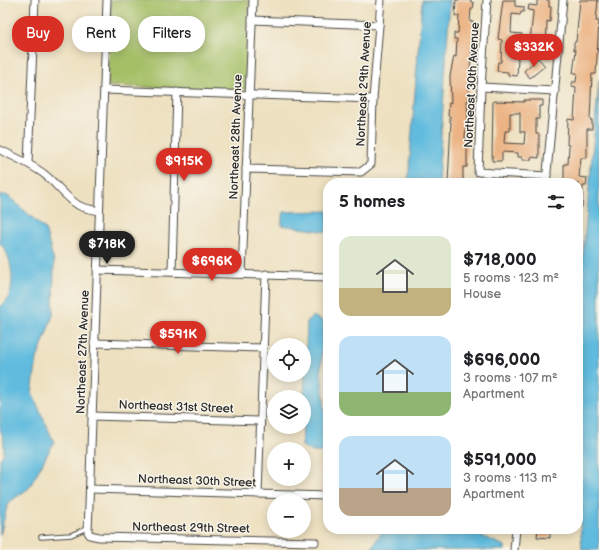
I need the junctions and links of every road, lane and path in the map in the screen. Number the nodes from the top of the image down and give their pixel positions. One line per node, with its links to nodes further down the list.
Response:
1 (34, 0): 16 (street)
2 (107, 0): 10 (street, Northeast 27th Avenue)
3 (253, 0): 7 (street, Northeast 28th Avenue)
4 (380, 0): 8 (street, Northeast 29th Avenue)
5 (488, 0): 9 (street, Northeast 30th Avenue)
6 (563, 0): 11 (street)
7 (252, 20): 8 (street); 13 (street, Northeast 28th Avenue)
8 (379, 25): 14 (street, Northeast 29th Avenue)
9 (481, 87): 11 (street); 18 (street, Northeast 30th Avenue)
10 (104, 90): 12 (street); 20 (street, Northeast 27th Avenue)
11 (555, 91): 19 (street)
12 (177, 92): 13 (street); 22 (street)
13 (249, 95): 14 (street); 17 (street, Northeast 28th Avenue)
14 (373, 99): 17 (street, Northeast 29th Avenue)
15 (0, 150): 16 (street)
16 (28, 163): 20 (street)
17 (246, 169): 23 (street, Northeast 28th Avenue)
18 (529, 178)
19 (546, 178)
20 (99, 211): 21 (street, Northeast 27th Avenue)
21 (97, 270): 22 (street); 26 (street, Northeast 27th Avenue)
22 (172, 271): 23 (street)
23 (242, 274): 24 (street)
24 (266, 274): 25 (street); 27 (street)
25 (323, 277)
26 (94, 343): 27 (street); 28 (street, Northeast 27th Avenue)
27 (262, 348): 29 (street)
28 (92, 416): 29 (street, Northeast 31st Street); 30 (street, Northeast 27th Avenue)
29 (260, 421): 31 (street)
30 (90, 489): 31 (street, Northeast 30th Street); 33 (street, Northeast 27th Avenue)
31 (258, 494): 32 (street, Northeast 30th Street)
32 (323, 496)
33 (89, 532): 35 (lane); 36 (street, Northeast 29th Street)
34 (516, 534): 37 (street)
35 (41, 537)
36 (315, 542)
37 (514, 550)

